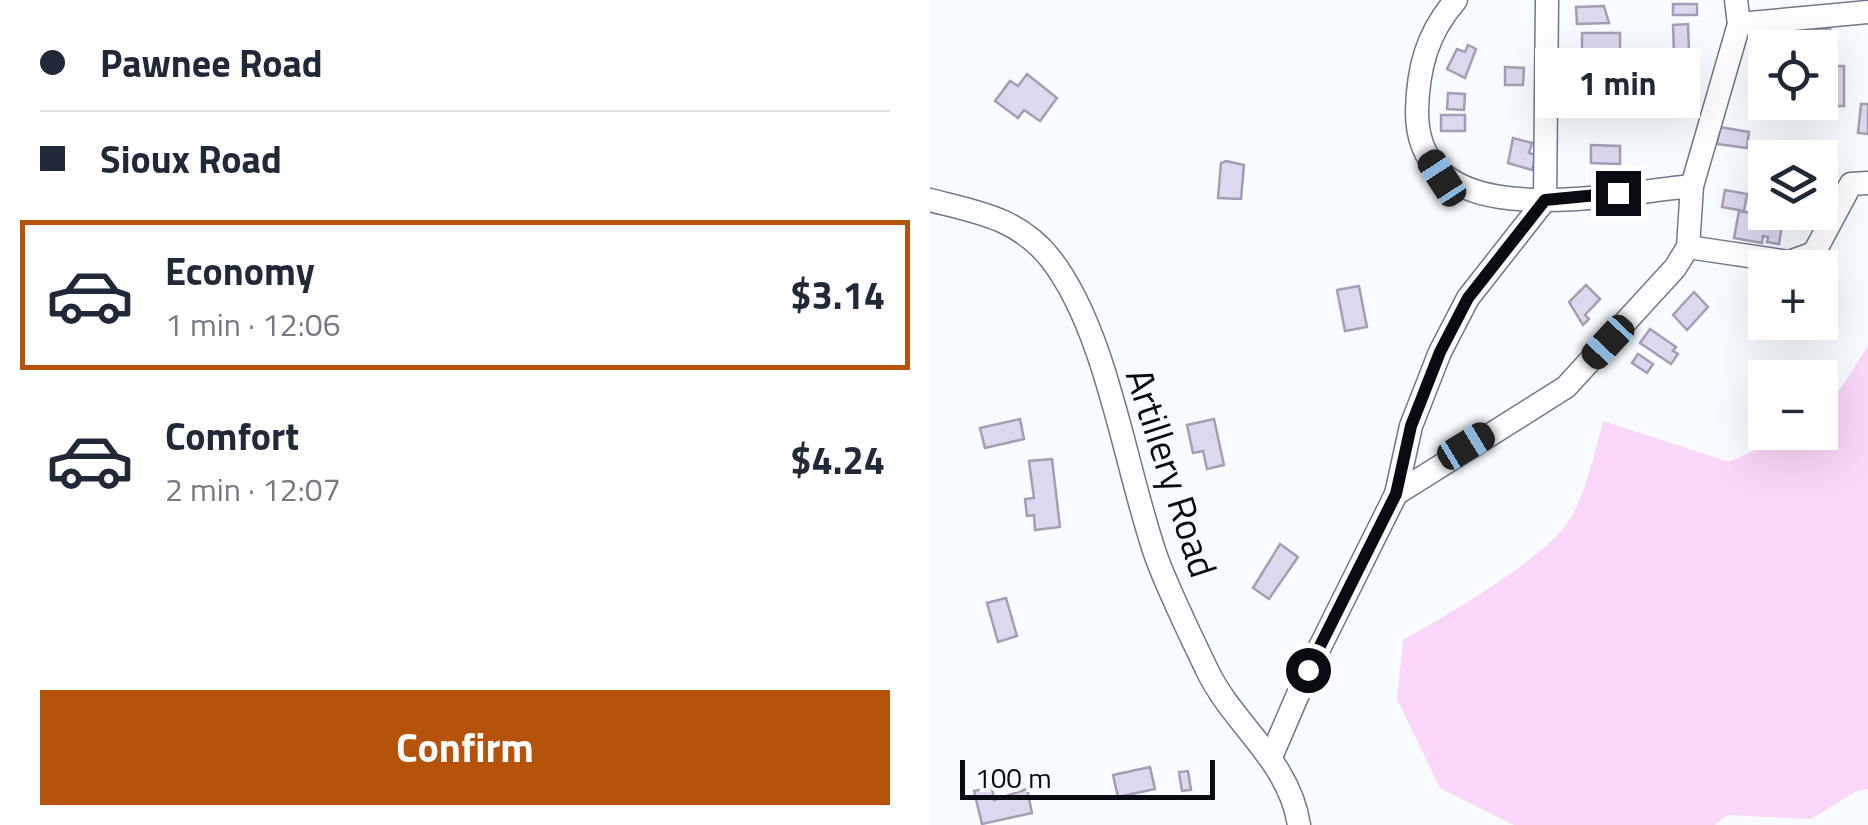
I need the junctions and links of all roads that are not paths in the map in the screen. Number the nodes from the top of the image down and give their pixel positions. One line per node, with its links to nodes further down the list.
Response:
1 (1456, 0): 8 (street)
2 (1548, 0): 8 (street)
3 (1737, 12): 4 (street); 6 (street)
4 (1868, 12)
5 (1868, 183): 9 (street)
6 (1692, 186): 8 (street); 9 (street)
7 (930, 200): 11 (street, Artillery Road)
8 (1545, 200): 10 (street)
9 (1688, 247): 10 (street)
10 (1396, 494): 11 (street)
11 (1271, 758): 12 (street, Artillery Road)
12 (1298, 825)

